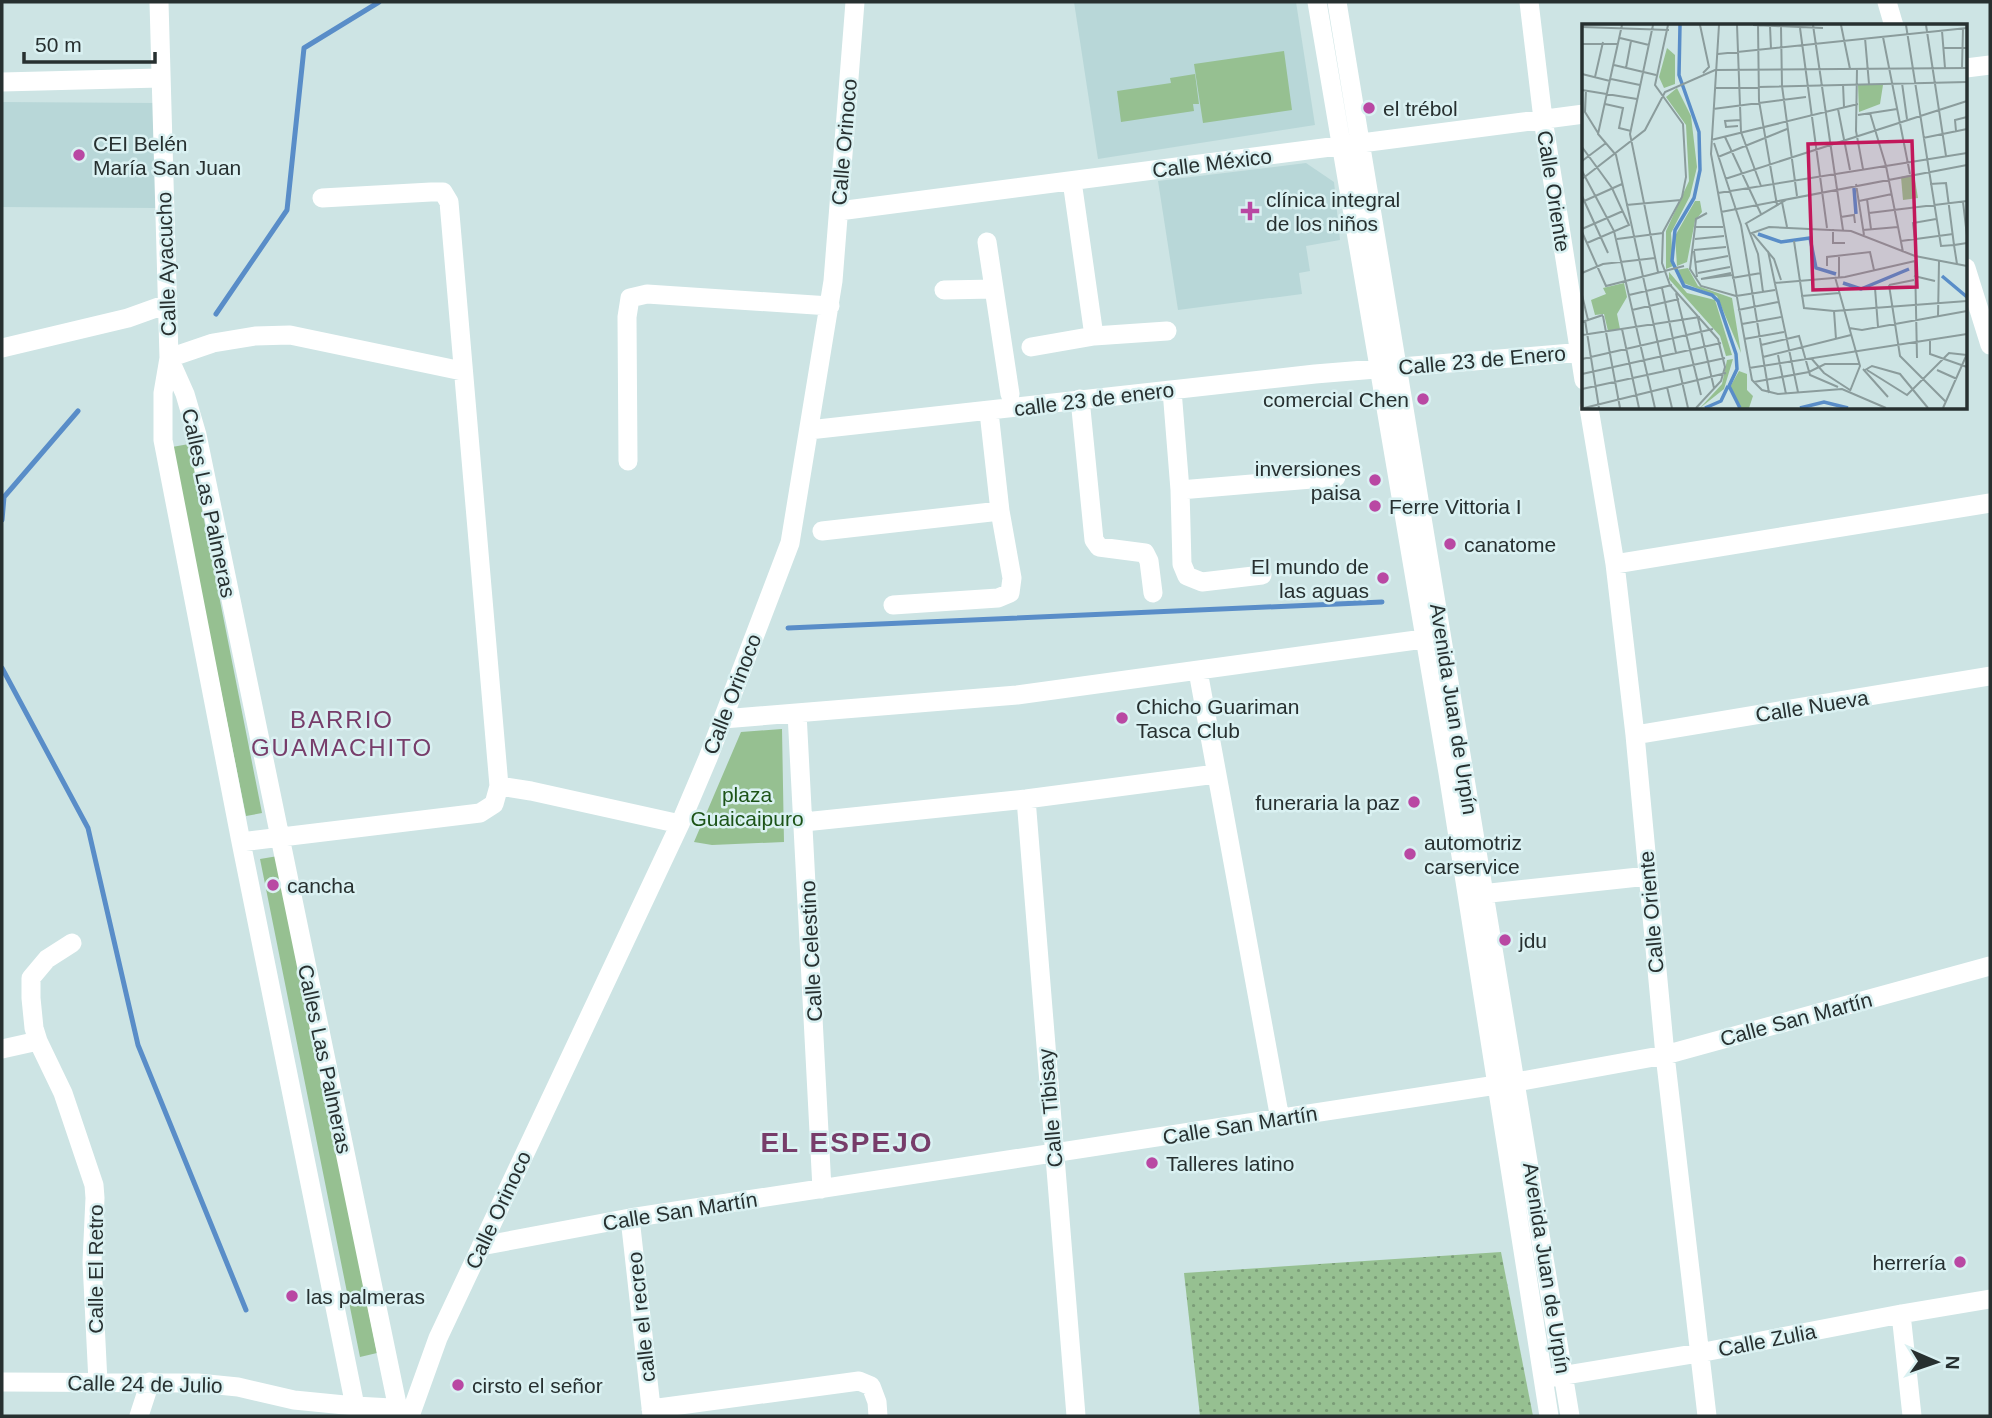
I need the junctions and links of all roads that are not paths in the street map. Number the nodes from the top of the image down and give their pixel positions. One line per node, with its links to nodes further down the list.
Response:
1 (159, 2): 10 (street, Calle Ayacucho)
2 (855, 2): 17 (street, Calle Orinoco)
3 (1317, 2): 14 (street, Avenida Juan de Urpín)
4 (1337, 2): 14 (street, Avenida Juan de Urpín)
5 (1529, 2): 13 (street, Calle Oriente)
6 (1887, 2): 7 (street)
7 (1893, 24)
8 (1990, 65): 9 (street)
9 (1968, 68)
10 (160, 78): 11 (street); 22 (street, Calle Ayacucho)
11 (2, 82)
12 (1582, 114): 13 (street, Calle México)
13 (1543, 119): 14 (street, Calle México); 30 (street, Calle Oriente)
14 (1351, 145): 15 (street, Calle México); 32 (street, Avenida Juan de Urpín)
15 (1072, 181): 17 (street, Calle México); 26 (street)
16 (322, 198): 33 (street)
17 (839, 211): 23 (street, Calle Orinoco)
18 (987, 242): 20 (street)
19 (1968, 275): 24 (street)
20 (994, 289): 21 (street); 35 (street)
21 (944, 290)
22 (166, 304): 29 (street); 31 (street, Calle Ayacucho)
23 (830, 306): 39 (street, Calle Orinoco); 40 (street)
24 (1978, 312): 27 (street)
25 (1167, 331): 26 (street)
26 (1094, 336): 28 (street)
27 (1990, 345)
28 (1031, 347)
29 (2, 348)
30 (1582, 352): 32 (street, Calle 23 de Enero)
31 (169, 358): 33 (street); 61 (street, Calles Las Palmeras); 62 (street, Calles Las Palmeras)
32 (1389, 368): 34 (street, calle 23 de enero); 50 (street, Avenida Juan de Urpín)
33 (462, 371): 57 (street)
34 (1172, 390): 36 (street, calle 23 de enero); 42 (street)
35 (1010, 394)
36 (1080, 399): 38 (street, calle 23 de enero); 48 (street)
37 (1589, 410): 46 (street, Calle Oriente)
38 (989, 412): 39 (street, calle 23 de enero); 44 (street)
39 (808, 430): 54 (street, Calle Orinoco)
40 (628, 461)
41 (1336, 477): 42 (street)
42 (1180, 490): 47 (street)
43 (1990, 503): 46 (street)
44 (1000, 511): 45 (street); 49 (street)
45 (822, 531)
46 (1615, 564): 55 (street, Calle Oriente)
47 (1262, 575)
48 (1153, 593)
49 (893, 605)
50 (1434, 638): 51 (street); 64 (street, Avenida Juan de Urpín)
51 (1199, 671): 53 (street); 56 (street)
52 (1990, 676): 55 (street, Calle Nueva)
53 (797, 713): 54 (street); 59 (street, Calle Celestino)
54 (723, 719): 60 (street, Calle Orinoco)
55 (1635, 735): 63 (street, Calle Oriente)
56 (1216, 774): 58 (street); 71 (street)
57 (499, 786): 60 (street); 61 (street)
58 (1026, 799): 59 (street); 72 (street, Calle Tibisay)
59 (804, 822): 73 (street, Calle Celestino)
60 (680, 824): 75 (street, Calle Orinoco)
61 (279, 837): 62 (street); 85 (street, Calles Las Palmeras)
62 (241, 842): 84 (street, Calles Las Palmeras)
63 (1648, 876): 64 (street); 69 (street, Calle Oriente)
64 (1476, 895): 70 (street, Avenida Juan de Urpín)
65 (72, 943): 67 (street, Calle El Retro)
66 (1990, 966): 69 (street, Calle San Martín)
67 (38, 1041): 68 (street); 82 (street, Calle El Retro)
68 (2, 1049)
69 (1665, 1055): 70 (street, Calle San Martín); 78 (street, Calle Oriente)
70 (1507, 1083): 71 (street, Calle San Martín); 79 (street, Avenida Juan de Urpín); 80 (street, Avenida Juan de Urpín)
71 (1280, 1119): 72 (street, Calle San Martín)
72 (1053, 1153): 73 (street, Calle San Martín); 89 (street, Calle Tibisay)
73 (822, 1189): 74 (street, Calle San Martín)
74 (630, 1219): 75 (street, Calle San Martín); 86 (street, calle el recreo)
75 (481, 1246): 85 (street, Calle Orinoco)
76 (1990, 1299): 77 (street, Calle Zulia)
77 (1901, 1314): 78 (street, Calle Zulia); 93 (street)
78 (1699, 1353): 79 (street, Calle Zulia); 92 (street, Calle Oriente)
79 (1564, 1375): 80 (street, Calle Zulia); 91 (street, Avenida Juan de Urpín)
80 (1543, 1379): 90 (street, Avenida Juan de Urpín)
81 (2, 1382): 82 (street, Calle 24 de Julio)
82 (98, 1382): 83 (street, Calle 24 de Julio)
83 (150, 1382): 84 (street, Calle 24 de Julio); 87 (street)
84 (355, 1406): 85 (street, Calle 24 de Julio)
85 (406, 1411)
86 (652, 1413): 88 (street)
87 (139, 1416)
88 (878, 1416)
89 (1076, 1416)
90 (1549, 1416)
91 (1570, 1416)
92 (1707, 1416)
93 (1912, 1416)

